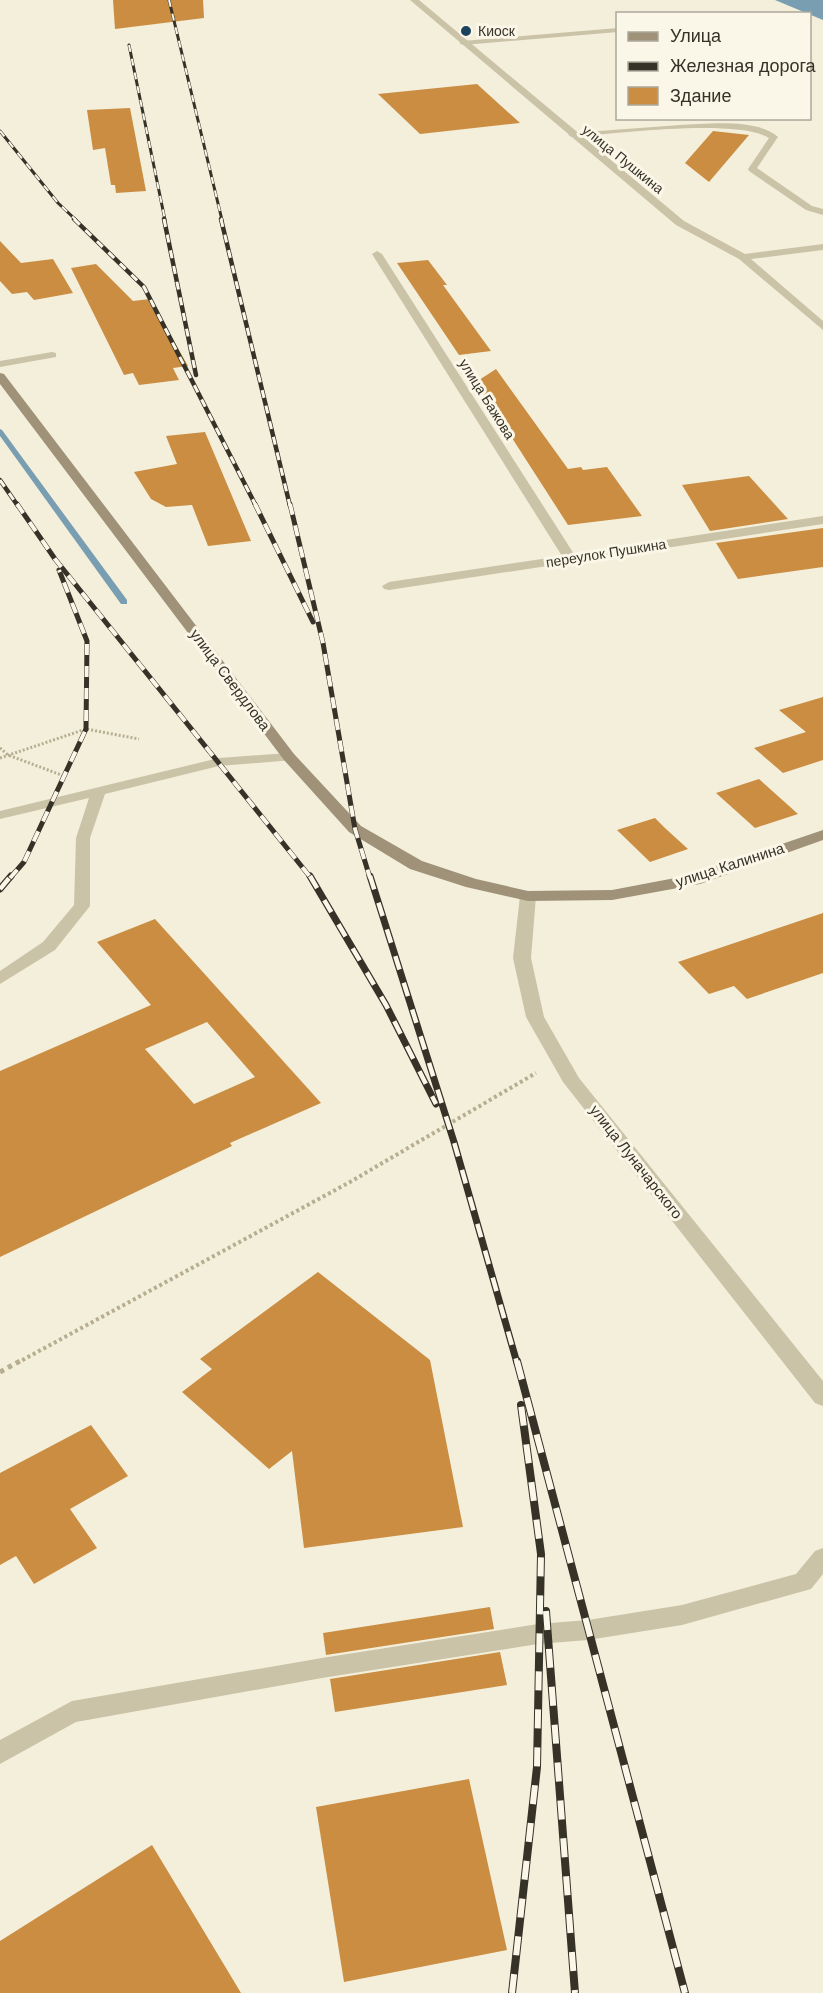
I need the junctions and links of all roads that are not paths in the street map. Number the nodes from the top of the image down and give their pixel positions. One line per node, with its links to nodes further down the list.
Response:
1 (414, 0): 3 (street, улица Пушкина)
2 (616, 30): 3 (lane)
3 (463, 43): 4 (street, улица Пушкина)
4 (572, 135): 5 (lane); 8 (street, улица Пушкина)
5 (823, 212)
6 (823, 247): 8 (street)
7 (377, 254): 14 (street, улица Бажова)
8 (743, 257): 9 (street, улица Пушкина)
9 (823, 327)
10 (52, 355): 11 (lane)
11 (0, 364)
12 (0, 376): 16 (main road, улица Свердлова)
13 (823, 520): 14 (street, переулок Пушкина)
14 (571, 559): 15 (street, переулок Пушкина)
15 (389, 586)
16 (289, 757): 17 (lane); 20 (main road, улица Свердлова)
17 (99, 790): 18 (lane); 21 (lane)
18 (0, 815)
19 (823, 835): 20 (main road, улица Калинина)
20 (528, 896): 22 (street, улица Луначарского)
21 (0, 979)
22 (823, 1397)
23 (823, 1558): 24 (lane)
24 (0, 1753)

